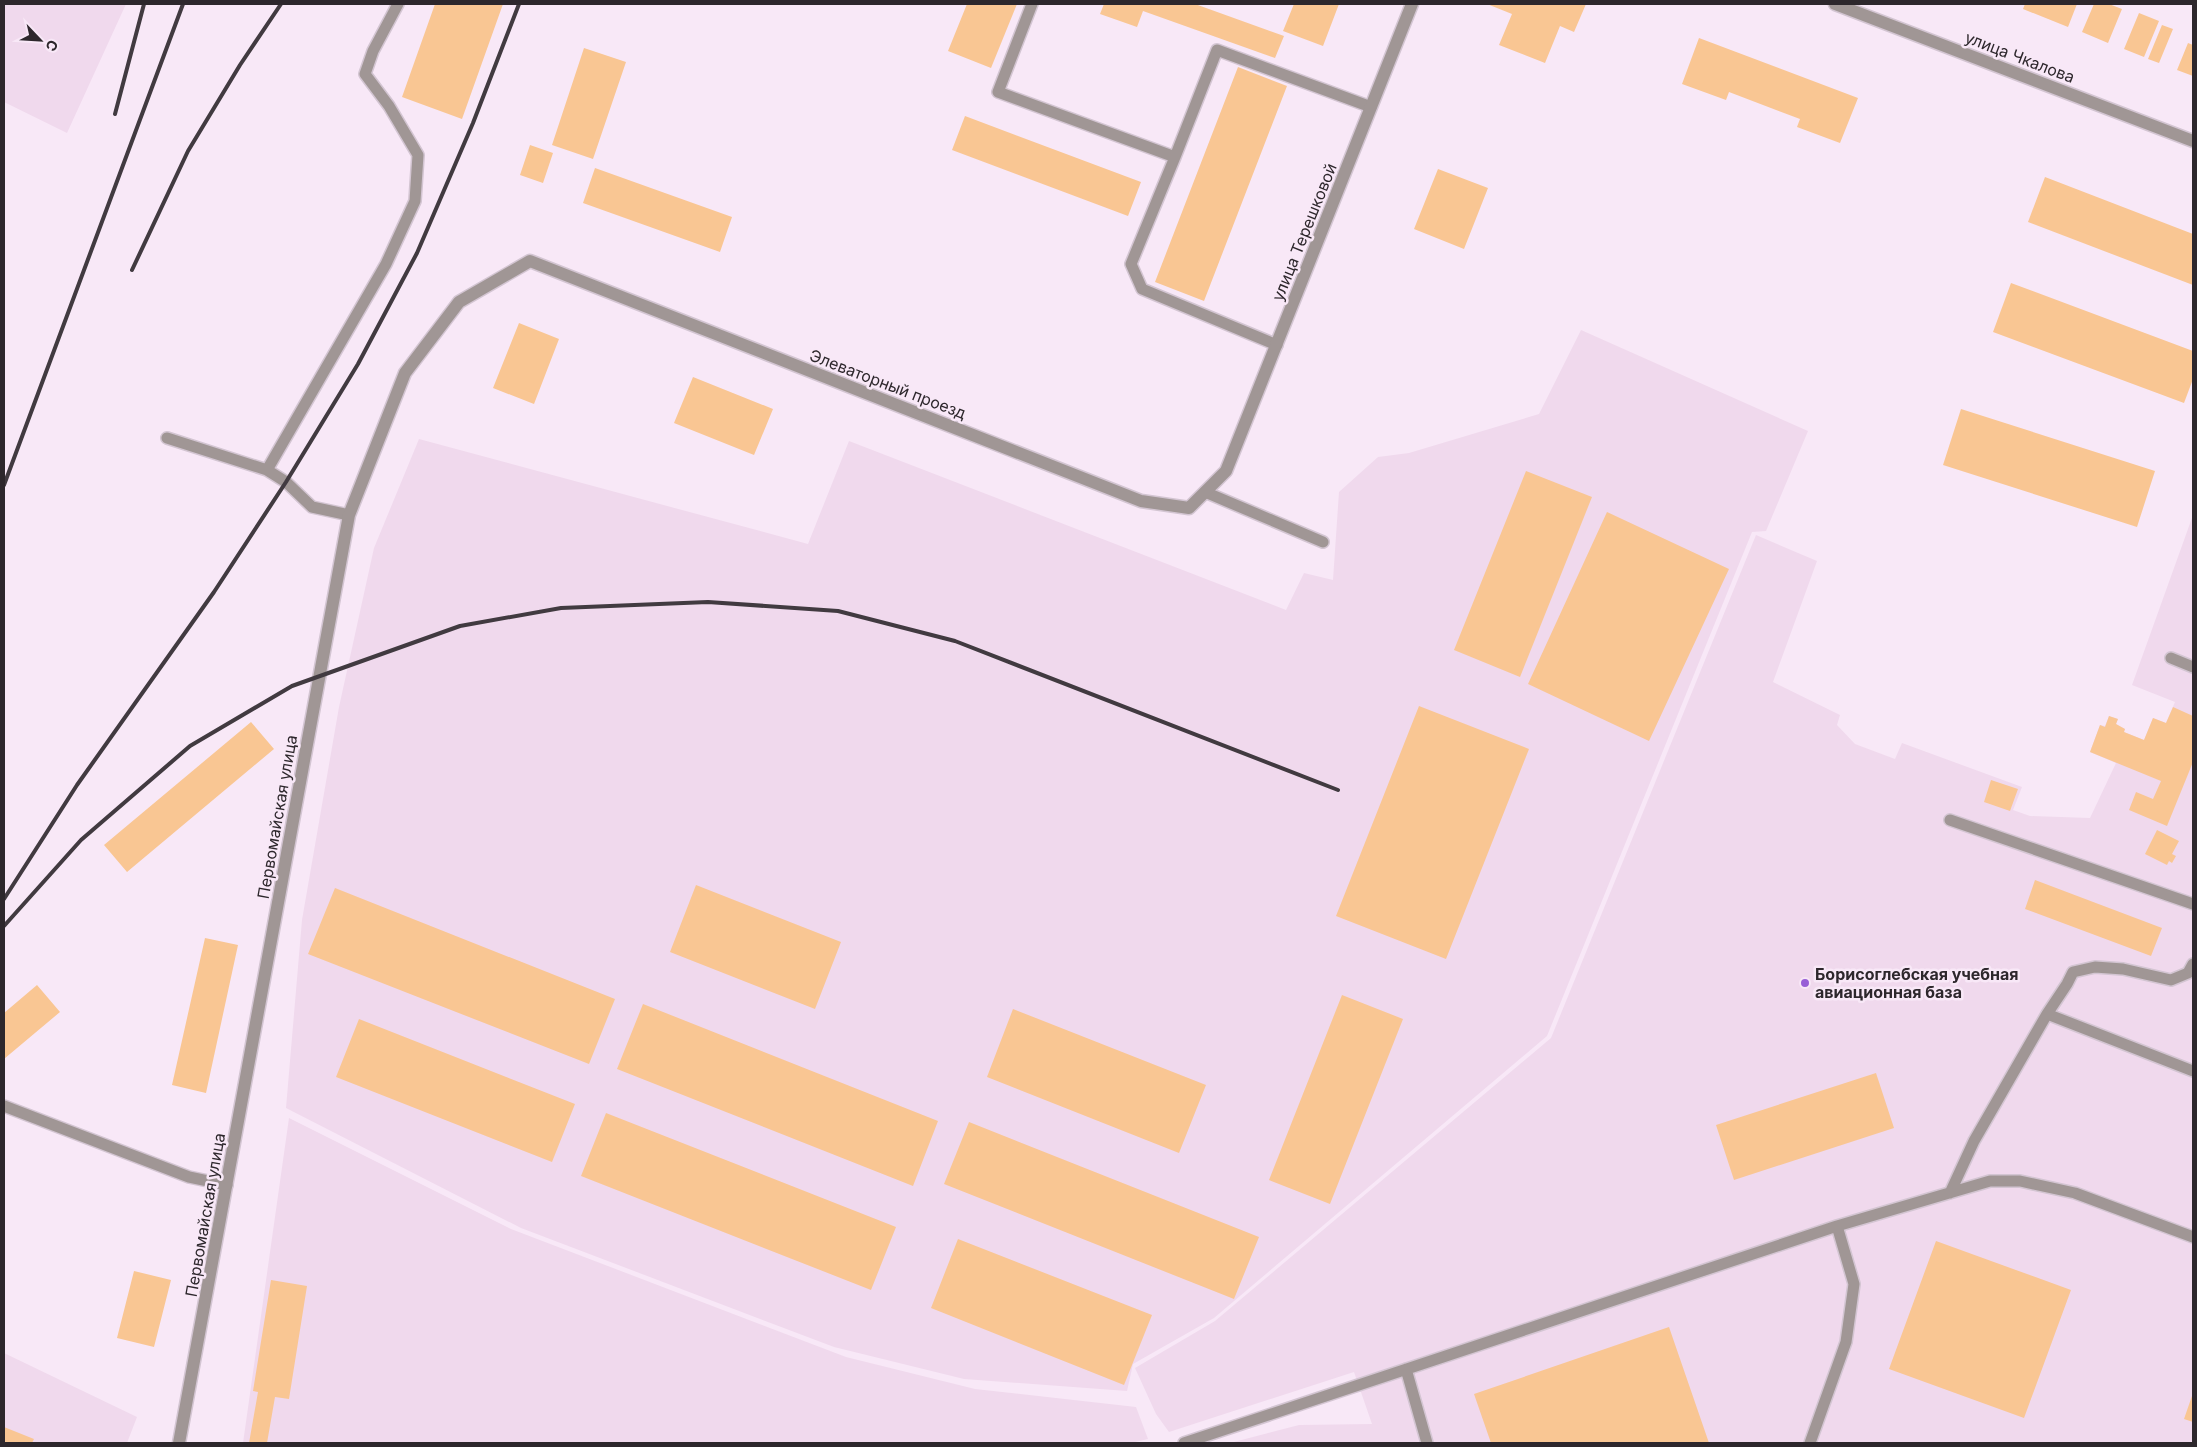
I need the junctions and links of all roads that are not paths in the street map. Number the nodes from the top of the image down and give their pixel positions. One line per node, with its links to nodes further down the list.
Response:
1 (398, 4): 11 (lane)
2 (1032, 4): 7 (lane)
3 (1412, 4): 5 (street, улица Терешковой)
4 (1835, 4): 6 (street, улица Чкалова)
5 (1371, 107): 7 (lane); 9 (street, улица Терешковой)
6 (2193, 141)
7 (1175, 157): 9 (lane)
8 (530, 261): 13 (street, Элеваторный проезд); 14 (street, Первомайская улица)
9 (1277, 345): 12 (street, улица Терешковой)
10 (167, 438): 11 (lane)
11 (267, 470): 14 (lane)
12 (1226, 471): 13 (street, Элеваторный проезд)
13 (1205, 492): 15 (lane)
14 (349, 515): 24 (street, Первомайская улица)
15 (1323, 542)
16 (2171, 658): 17 (lane)
17 (2193, 667)
18 (1950, 820): 19 (lane)
19 (2193, 904)
20 (2193, 964): 21 (lane)
21 (2047, 1014): 22 (lane); 25 (lane)
22 (2193, 1071)
23 (4, 1106): 24 (lane)
24 (227, 1185): 29 (street, Первомайская улица)
25 (1950, 1193): 26 (lane); 27 (lane)
26 (1837, 1226): 28 (lane); 32 (lane)
27 (2193, 1237)
28 (1406, 1369): 30 (lane); 31 (lane)
29 (179, 1443)
30 (1184, 1443)
31 (1427, 1443)
32 (1810, 1443)

